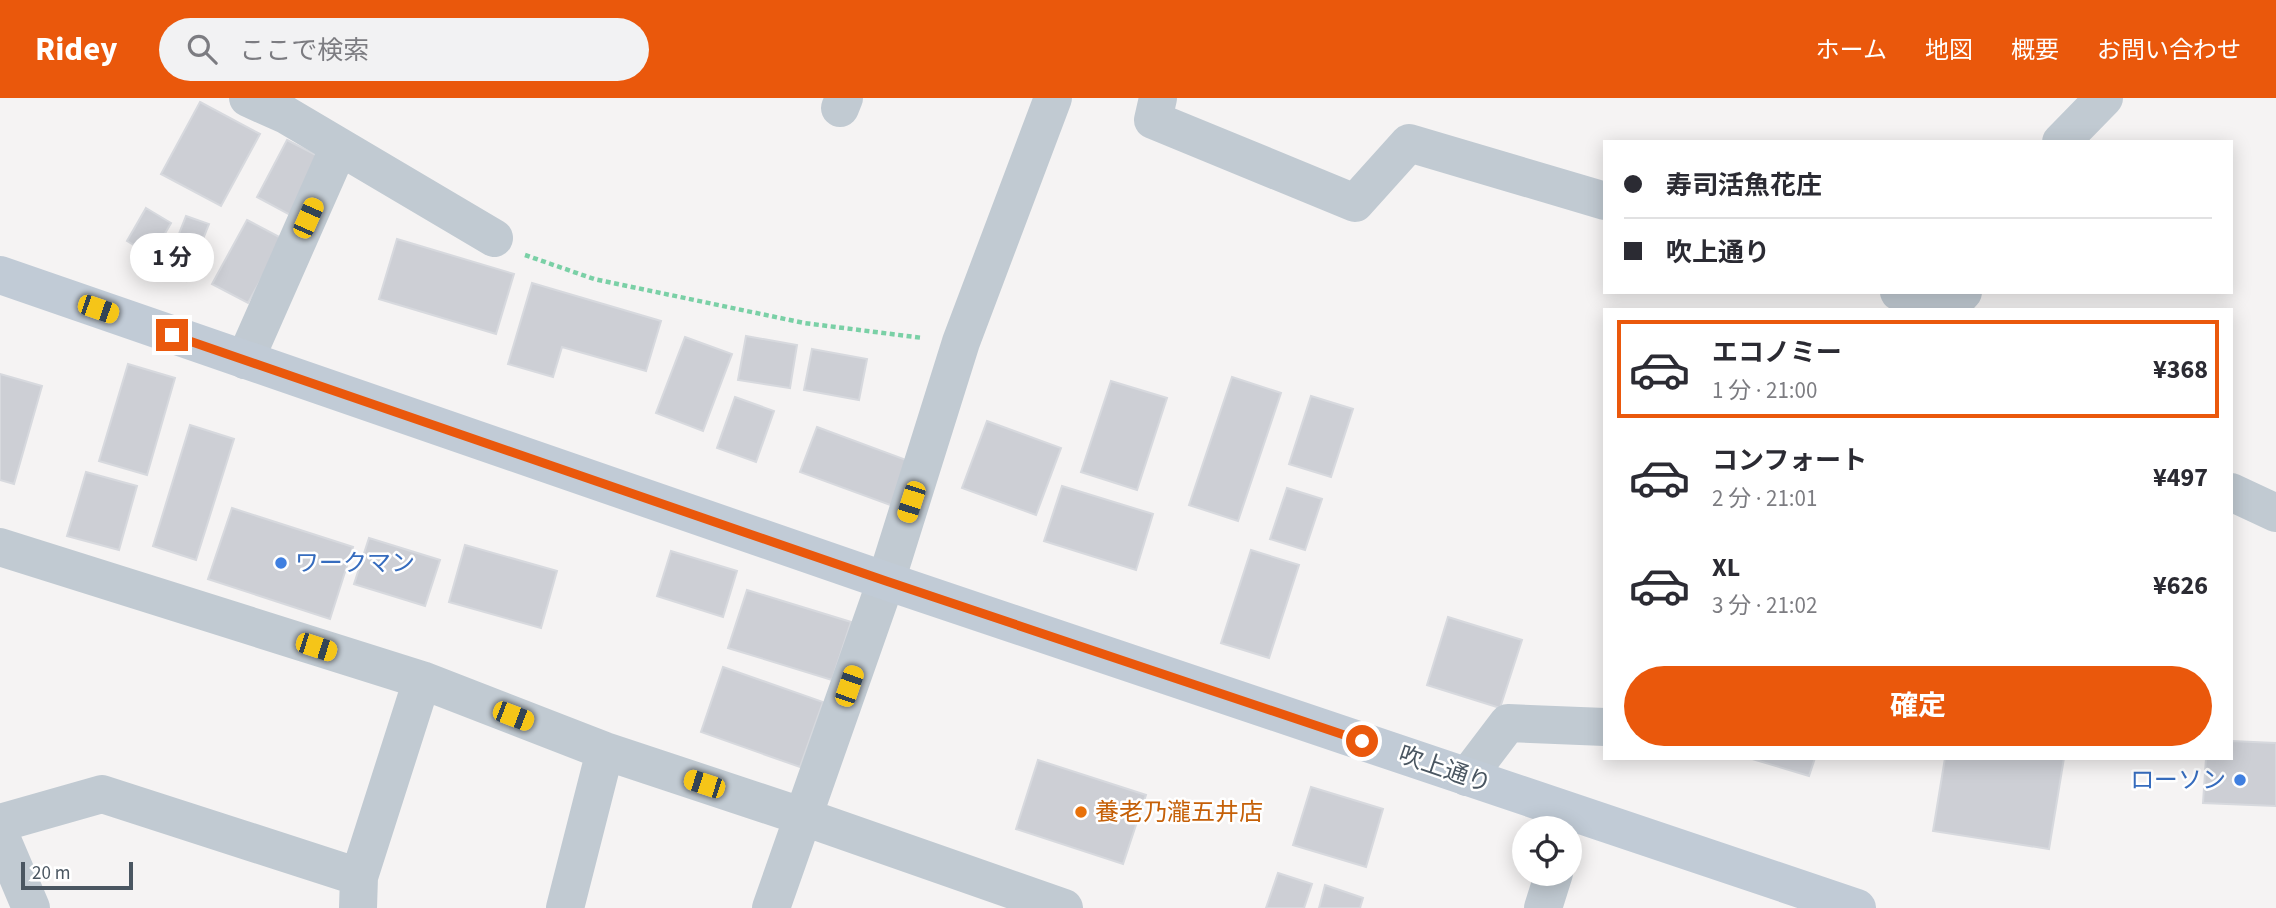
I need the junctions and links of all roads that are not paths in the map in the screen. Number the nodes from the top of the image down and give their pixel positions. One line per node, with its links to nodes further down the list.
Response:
1 (248, 98): 5 (street)
2 (1052, 98): 19 (street)
3 (1158, 98): 8 (street)
4 (2104, 98): 6 (street)
5 (292, 107): 7 (street)
6 (2063, 140)
7 (339, 147): 9 (street); 15 (street)
8 (1603, 200)
9 (494, 238)
10 (0, 275): 15 (street, 吹上通り)
11 (1903, 294): 13 (street)
12 (1961, 294): 14 (street)
13 (1927, 308)
14 (1949, 308)
15 (245, 360): 19 (street, 吹上通り)
16 (2233, 493): 17 (street)
17 (2276, 513)
18 (0, 547): 20 (street)
19 (886, 581): 23 (street, 吹上通り); 25 (street)
20 (422, 680): 22 (street); 30 (street)
21 (1603, 727): 23 (street)
22 (605, 751): 25 (street); 32 (street)
23 (1467, 777): 24 (street, 吹上通り)
24 (1560, 816)
25 (804, 817): 33 (street); 34 (street)
26 (0, 823): 30 (street)
27 (1582, 824): 36 (street, 吹上通り)
28 (0, 835): 31 (street)
29 (1550, 886): 35 (street)
30 (358, 893)
31 (31, 908)
32 (565, 908)
33 (771, 908)
34 (1064, 908)
35 (1543, 908)
36 (1857, 908)

